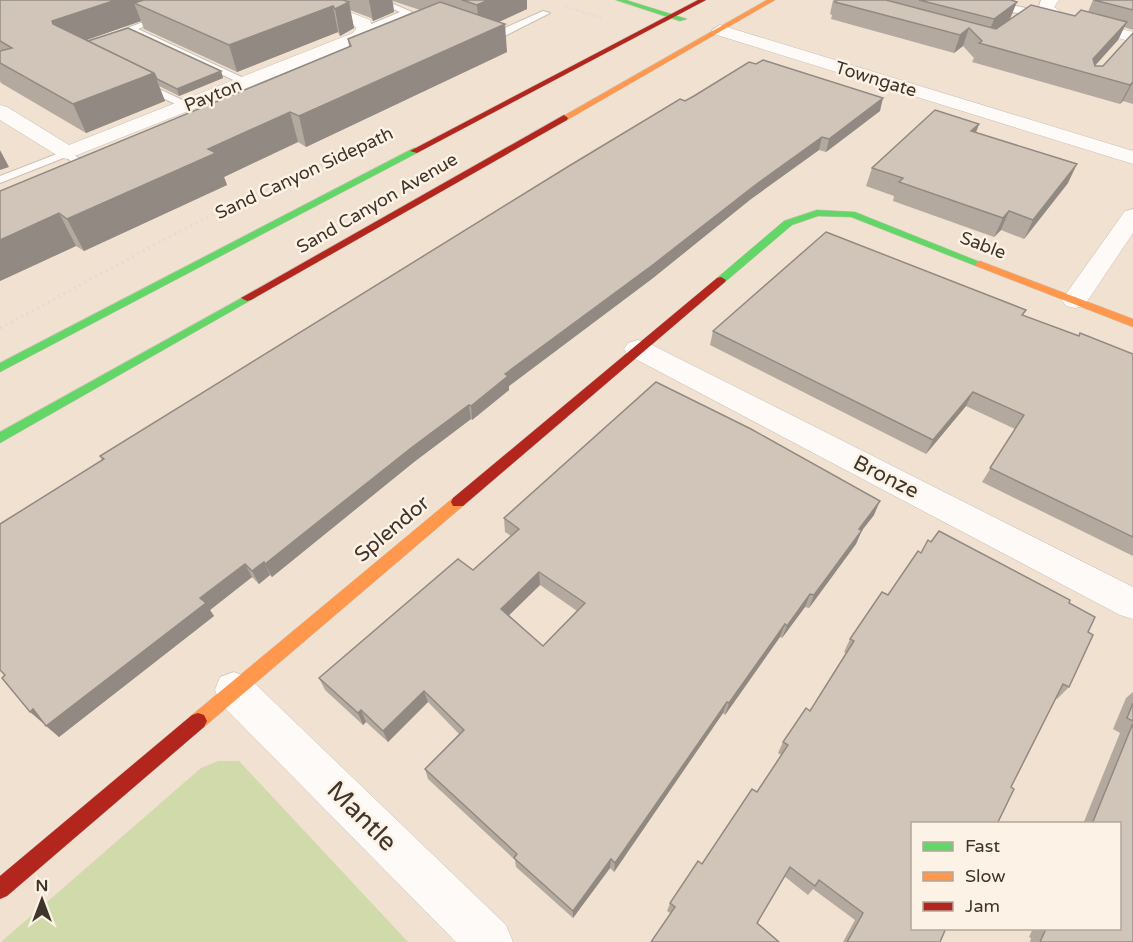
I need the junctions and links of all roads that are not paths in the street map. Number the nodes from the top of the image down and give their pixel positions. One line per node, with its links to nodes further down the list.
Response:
1 (304, 0): 16 (street)
2 (376, 0): 16 (lane)
3 (619, 0): 12 (main road, Towngate)
4 (666, 0): 8 (main road, Towngate)
5 (703, 0): 8 (main road, Sand Canyon Avenue)
6 (772, 0): 14 (main road, Sand Canyon Avenue)
7 (977, 0): 9 (lane)
8 (689, 7): 12 (main road, Sand Canyon Avenue); 14 (main road, Towngate)
9 (1044, 8): 13 (lane); 19 (street)
10 (546, 13): 17 (lane)
11 (172, 14): 15 (lane)
12 (673, 16): 14 (main road, Towngate); 34 (main road, Sand Canyon Avenue)
13 (1014, 23)
14 (727, 26): 24 (street, Towngate); 26 (street, Towngate); 35 (main road, Sand Canyon Avenue)
15 (131, 29): 18 (lane); 21 (lane)
16 (365, 30): 21 (street, Payton)
17 (471, 34)
18 (101, 39)
19 (1129, 39)
20 (134, 80): 22 (lane)
21 (245, 82): 22 (street, Payton)
22 (187, 106): 25 (street, Payton)
23 (0, 111): 25 (street)
24 (1122, 135)
25 (67, 153): 27 (lane); 28 (lane)
26 (1133, 158)
27 (90, 173)
28 (0, 180)
29 (817, 213): 31 (main road, Sable); 33 (main road, Splendor)
30 (1133, 216): 31 (street)
31 (1075, 300): 32 (main road, Sable)
32 (1133, 323)
33 (638, 349): 36 (street, Bronze); 37 (main road, Splendor)
34 (0, 368)
35 (0, 438)
36 (1133, 604)
37 (234, 690): 38 (main road, Splendor); 39 (street, Mantle)
38 (0, 889)
39 (489, 942)

